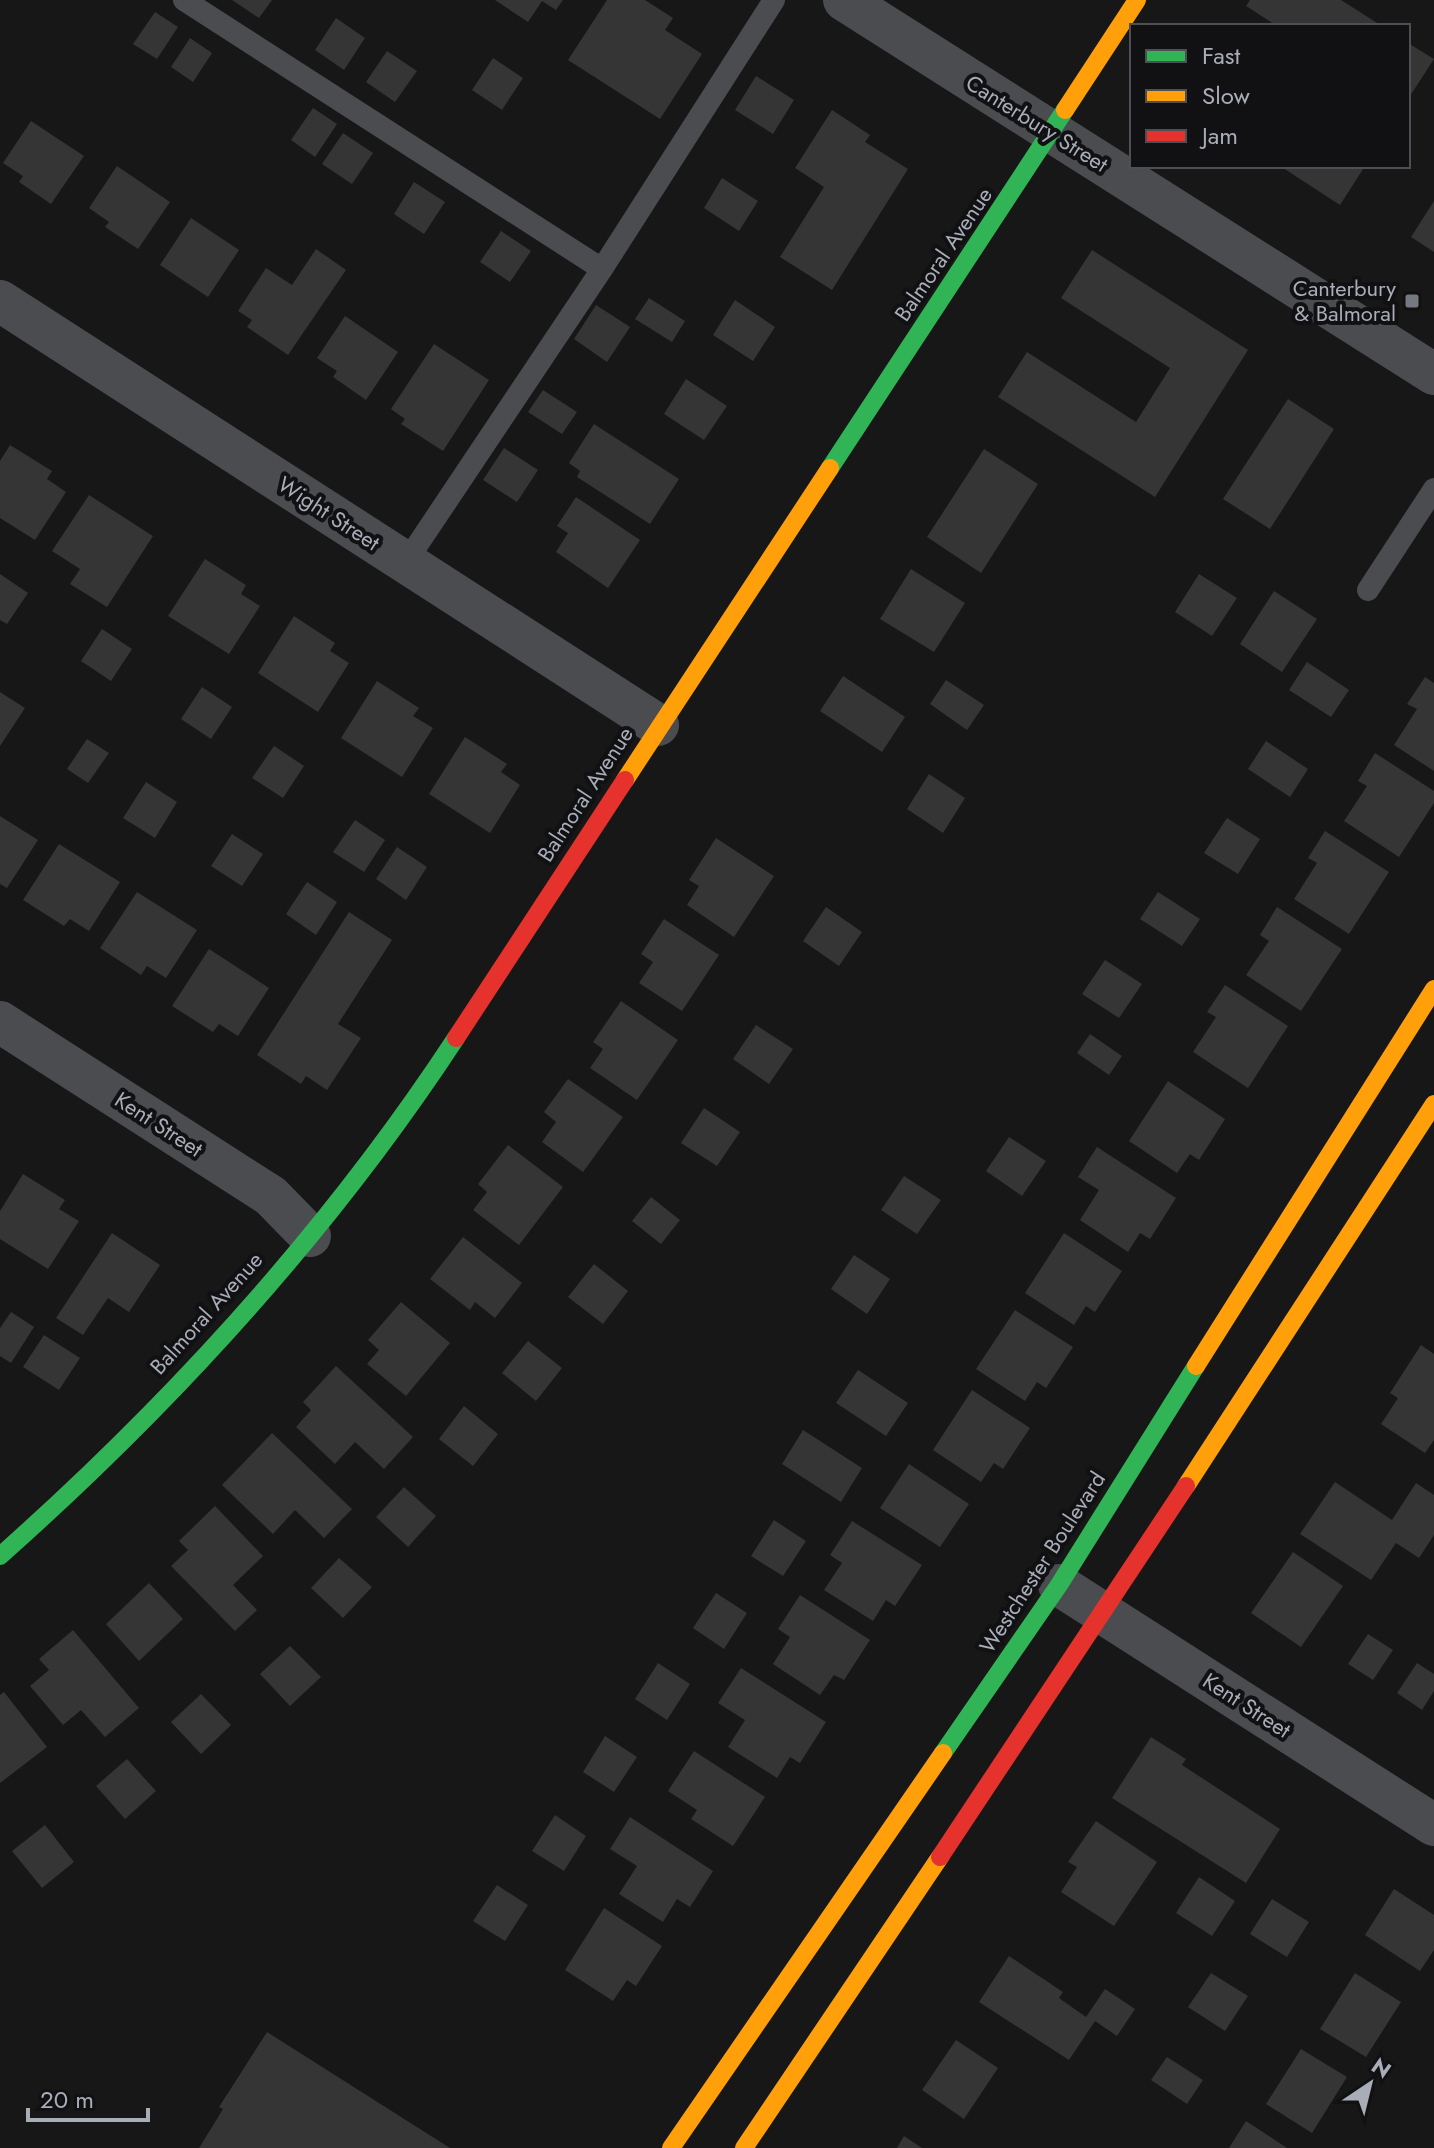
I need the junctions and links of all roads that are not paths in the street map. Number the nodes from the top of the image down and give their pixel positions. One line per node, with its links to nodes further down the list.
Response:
1 (184, 0): 6 (lane)
2 (774, 0): 6 (lane)
3 (844, 0): 5 (street, Canterbury Street)
4 (1137, 0): 5 (street, Balmoral Avenue)
5 (1052, 133): 8 (street, Canterbury Street); 12 (street, Balmoral Avenue)
6 (602, 269): 10 (lane)
7 (0, 301): 10 (street, Wight Street)
8 (1434, 374)
9 (1434, 489): 11 (lane)
10 (406, 562): 12 (street, Wight Street)
11 (1368, 590)
12 (658, 725): 16 (street, Balmoral Avenue)
13 (1434, 989): 18 (street, Westchester Boulevard)
14 (0, 1022): 16 (street, Kent Street)
15 (1434, 1104): 19 (street)
16 (310, 1236): 17 (street, Balmoral Avenue)
17 (0, 1556)
18 (1059, 1585): 19 (street, Kent Street); 21 (street, Westchester Boulevard)
19 (1103, 1614): 20 (street, Kent Street); 22 (street)
20 (1434, 1825)
21 (671, 2148)
22 (744, 2148)

